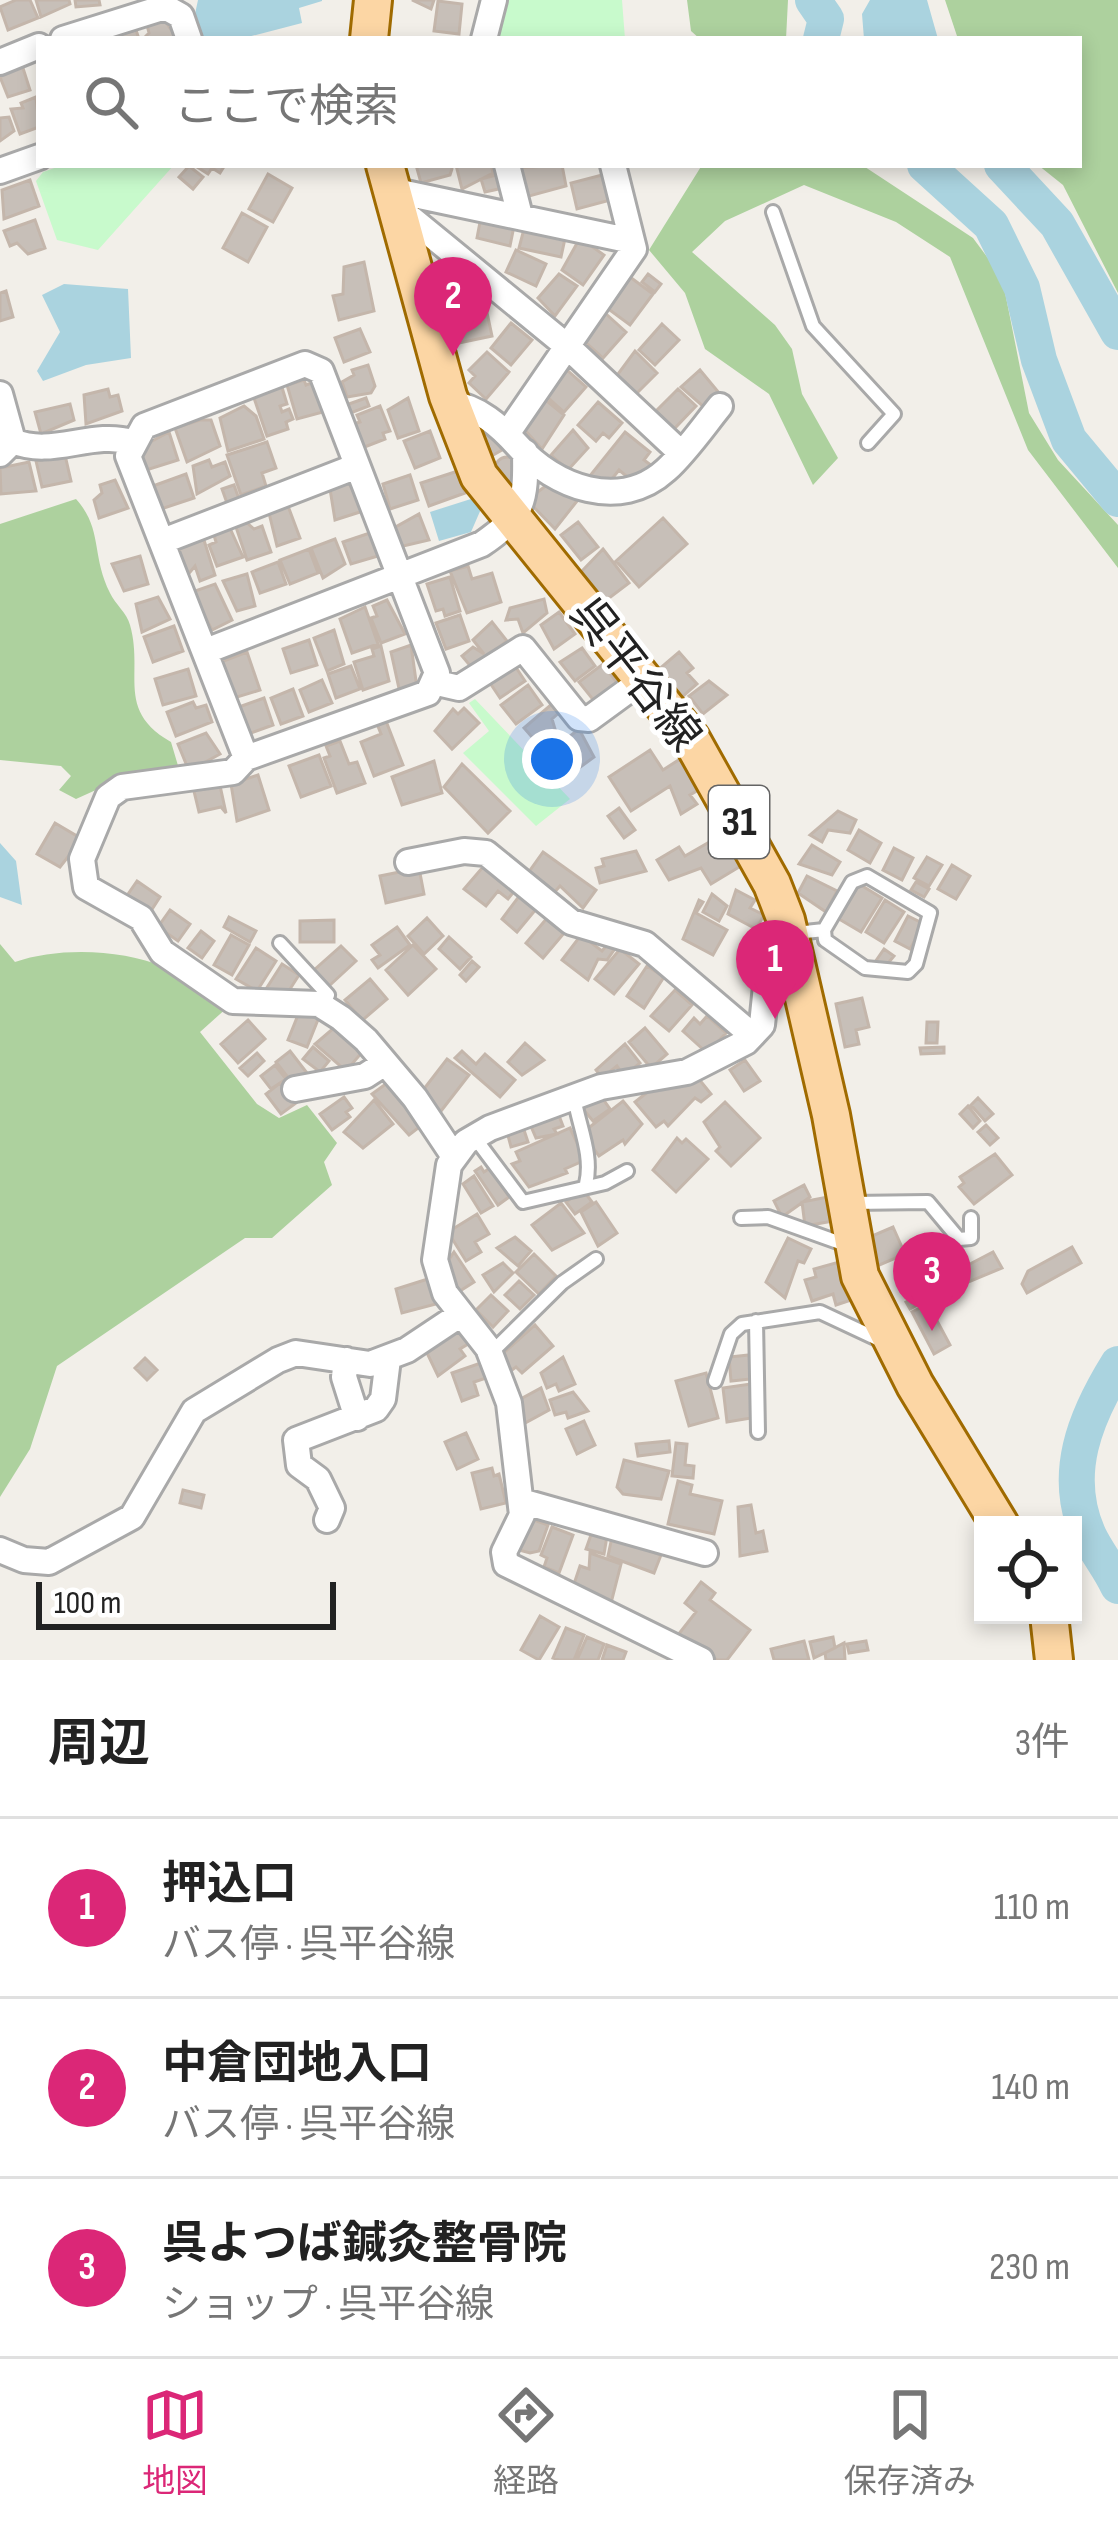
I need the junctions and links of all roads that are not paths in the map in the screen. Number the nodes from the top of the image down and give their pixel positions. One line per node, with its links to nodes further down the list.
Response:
1 (373, 0): 7 (main road)
2 (494, 0): 8 (street)
3 (176, 5): 4 (street); 6 (street)
4 (121, 10): 5 (street)
5 (68, 36)
6 (188, 36)
7 (369, 36)
8 (485, 36)
9 (36, 47): 10 (street)
10 (0, 62)
11 (36, 158): 14 (street)
12 (508, 168): 17 (street)
13 (614, 168): 18 (street)
14 (0, 171)
15 (391, 187): 17 (street); 19 (street); 21 (main road, 呉平谷線 / 31)
16 (773, 212): 25 (lane)
17 (520, 216): 18 (street)
18 (632, 241): 19 (street)
19 (568, 347): 23 (street); 28 (street)
20 (0, 394): 26 (street)
21 (450, 403): 23 (street); 30 (main road, 呉平谷線 / 31)
22 (720, 406): 28 (street)
23 (509, 431): 27 (street)
24 (131, 442): 26 (street); 29 (street); 31 (street)
25 (868, 443)
26 (6, 447)
27 (525, 452): 28 (street); 30 (street)
28 (680, 453)
29 (357, 466): 31 (street); 32 (street)
30 (514, 522): 32 (street); 34 (main road, 呉平谷線 / 31)
31 (163, 541): 33 (street)
32 (399, 578): 33 (street); 35 (street)
33 (206, 651): 36 (street)
34 (641, 681): 35 (street); 38 (main road, 呉平谷線 / 31)
35 (433, 682): 36 (street)
36 (246, 758): 40 (street)
37 (408, 862): 41 (street)
38 (807, 932): 38 (lane); 41 (street); 49 (main road, 呉平谷線 / 31)
39 (280, 944): 40 (lane)
40 (323, 1007): 42 (street)
41 (752, 1035): 44 (street)
42 (386, 1063): 43 (street); 46 (street)
43 (296, 1089)
44 (574, 1097): 45 (street); 48 (lane)
45 (475, 1137): 46 (street); 48 (lane)
46 (453, 1155): 54 (street)
47 (627, 1171): 48 (lane)
48 (586, 1184)
49 (843, 1203): 51 (lane); 52 (main road, 呉平谷線 / 31)
50 (741, 1218): 52 (lane)
51 (971, 1218)
52 (853, 1247): 56 (main road, 呉平谷線 / 31)
53 (596, 1259): 57 (lane)
54 (460, 1314): 57 (street); 58 (street)
55 (756, 1321): 56 (lane); 60 (lane); 62 (lane)
56 (891, 1342): 64 (main road, 呉平谷線 / 31)
57 (490, 1354): 63 (street)
58 (388, 1359): 59 (street); 61 (street)
59 (346, 1360): 61 (street); 66 (street)
60 (715, 1381)
61 (357, 1418): 65 (street)
62 (758, 1432)
63 (521, 1501): 67 (street); 69 (street)
64 (995, 1516)
65 (327, 1520)
66 (0, 1550)
67 (705, 1553)
68 (1050, 1624): 70 (main road)
69 (701, 1660)
70 (1054, 1660)

